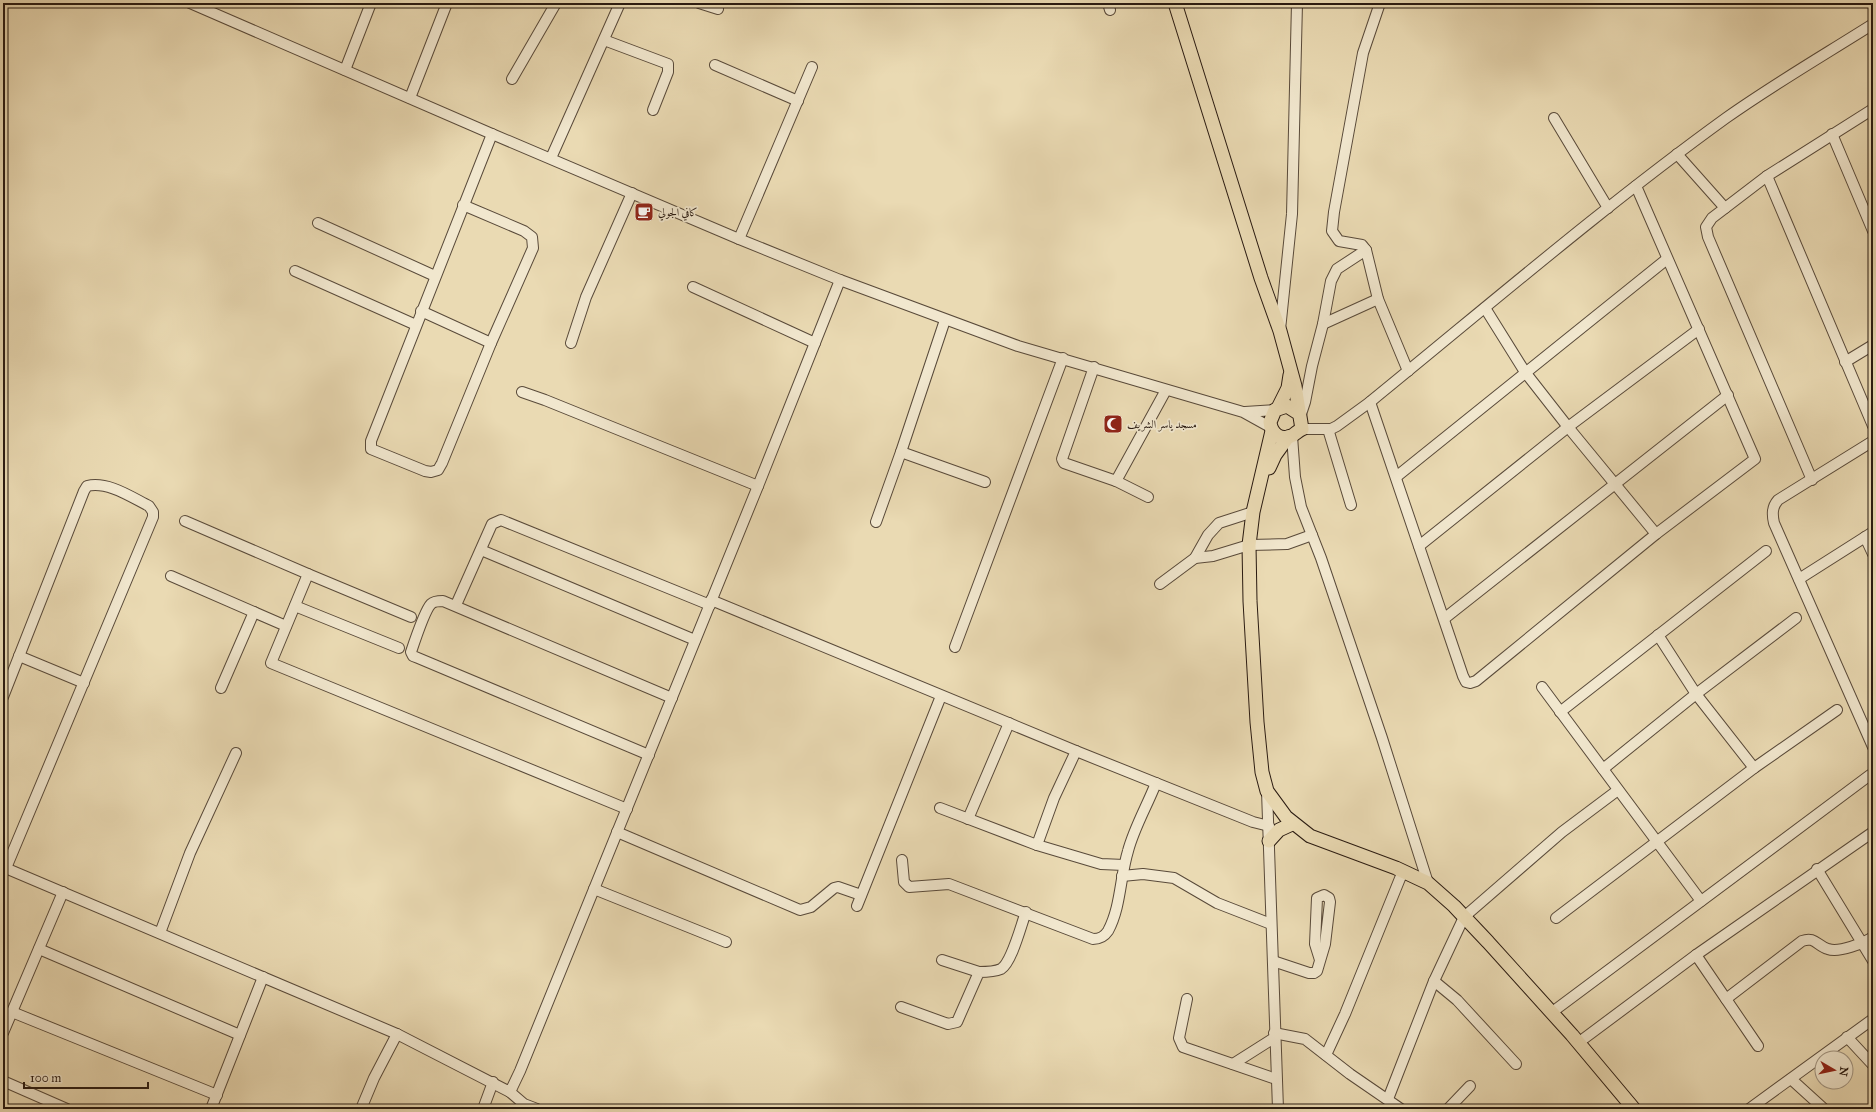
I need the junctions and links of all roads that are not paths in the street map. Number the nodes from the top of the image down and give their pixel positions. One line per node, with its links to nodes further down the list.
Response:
1 (190, 3): 15 (street)
2 (371, 3): 15 (street)
3 (447, 3): 17 (street)
4 (556, 3): 16 (street)
5 (620, 3): 12 (street)
6 (699, 3): 10 (street)
7 (1175, 3): 48 (main road)
8 (1297, 3): 48 (street)
9 (1380, 3): 35 (street)
10 (718, 9)
11 (1873, 24): 24 (street)
12 (604, 40): 20 (street); 25 (street)
13 (715, 65): 18 (street)
14 (812, 67): 18 (street)
15 (345, 70): 17 (street)
16 (512, 79)
17 (410, 98): 22 (street)
18 (798, 101): 34 (street)
19 (1873, 109): 23 (street)
20 (653, 110)
21 (1554, 118): 30 (street)
22 (492, 134): 25 (street); 29 (street)
23 (1832, 134): 26 (street); 33 (street)
24 (1678, 154): 27 (street); 31 (street)
25 (551, 158): 28 (street)
26 (1767, 176): 31 (street); 54 (street)
27 (1636, 186): 30 (street); 36 (street)
28 (632, 193): 34 (street); 50 (street)
29 (464, 205): 38 (street); 49 (street)
30 (1608, 208): 42 (street)
31 (1725, 208): 73 (street)
32 (318, 223): 38 (street)
33 (1873, 231)
34 (739, 239): 39 (street)
35 (1366, 250): 41 (street); 45 (street)
36 (1667, 259): 47 (street); 58 (street)
37 (296, 271): 46 (street)
38 (435, 276): 43 (street)
39 (840, 280): 44 (street); 51 (street)
40 (693, 286): 51 (street)
41 (1378, 300): 45 (street); 57 (street)
42 (1485, 308): 57 (street); 58 (street)
43 (421, 311): 46 (street); 49 (street)
44 (945, 320): 53 (street); 71 (street)
45 (1323, 324): 66 (street)
46 (416, 325): 49 (street)
47 (1699, 329): 61 (street); 67 (street)
48 (1280, 332): 56 (main road)
49 (491, 343)
50 (571, 343)
51 (815, 343): 77 (street)
52 (1873, 345): 54 (street)
53 (1063, 358): 55 (street); 107 (street)
54 (1846, 362): 65 (street)
55 (1094, 367): 59 (street); 74 (street)
56 (1290, 368): 63 (main road); 66 (main road)
57 (1408, 371): 62 (street)
58 (1525, 372): 67 (street); 72 (street)
59 (1166, 390): 64 (street); 74 (street)
60 (522, 392): 77 (street)
61 (1728, 396): 76 (street); 85 (street)
62 (1370, 402): 69 (street); 72 (street)
63 (1276, 409): 64 (street); 66 (main road); 68 (main road)
64 (1243, 412): 68 (street)
65 (1873, 426)
66 (1296, 427): 68 (main road); 69 (street); 78 (main road); 84 (street)
67 (1568, 427): 76 (street); 88 (street)
68 (1271, 429): 78 (main road)
69 (1328, 429): 80 (street)
70 (1873, 441): 73 (street)
71 (901, 452): 75 (street); 83 (street)
72 (1396, 477): 88 (street)
73 (1812, 480): 95 (street)
74 (1116, 481): 79 (street)
75 (985, 482)
76 (1615, 484): 85 (street); 102 (street)
77 (758, 486): 97 (street)
78 (1260, 486): 81 (main road)
79 (1148, 496)
80 (1351, 505)
81 (1253, 512): 87 (main road); 92 (street)
82 (185, 522): 93 (street)
83 (876, 522)
84 (1312, 534): 87 (street); 146 (street)
85 (1656, 534): 102 (street)
86 (1869, 534): 91 (street); 95 (street)
87 (1249, 545): 92 (street); 129 (main road)
88 (1419, 546): 102 (street)
89 (481, 550): 97 (street); 98 (street); 106 (street)
90 (1766, 551): 105 (street)
91 (1873, 554)
92 (1195, 558): 96 (street)
93 (308, 574): 99 (street); 101 (street)
94 (171, 576): 100 (street)
95 (1799, 579): 120 (street)
96 (1160, 584)
97 (711, 603): 106 (street); 114 (street)
98 (456, 605): 116 (street); 123 (street)
99 (295, 606): 104 (street); 108 (street)
100 (254, 612): 104 (street); 112 (street)
101 (411, 617)
102 (1445, 618)
103 (1796, 618): 113 (street)
104 (286, 626): 131 (street)
105 (1658, 635): 113 (street); 118 (street)
106 (695, 640): 116 (street)
107 (955, 647)
108 (399, 648)
109 (19, 656): 110 (street); 110 (street); 115 (street)
110 (84, 683): 142 (street)
111 (1542, 687): 118 (street)
112 (221, 688)
113 (1696, 694): 124 (street); 125 (street)
114 (941, 696): 119 (street); 149 (street)
115 (3, 697)
116 (672, 698): 123 (street)
117 (1837, 710): 124 (street)
118 (1560, 712): 125 (street)
119 (1009, 723): 121 (street); 132 (street)
120 (1873, 747)
121 (1076, 752): 127 (street); 139 (street)
122 (236, 753): 156 (street)
123 (649, 755): 131 (street)
124 (1754, 768): 138 (street)
125 (1603, 769): 128 (street)
126 (1870, 775): 150 (street)
127 (1156, 784): 134 (street); 141 (street)
128 (1618, 790): 138 (street); 153 (street)
129 (1267, 791): 133 (main road); 134 (street)
130 (940, 808): 132 (street)
131 (627, 809): 135 (street)
132 (968, 818): 139 (street)
133 (1292, 824): 137 (main road); 144 (main road)
134 (1269, 826): 137 (street)
135 (617, 832): 147 (street); 149 (street)
136 (1872, 834): 143 (street)
137 (1269, 841): 155 (street)
138 (1656, 842): 150 (street); 154 (street)
139 (1037, 845): 141 (street)
140 (902, 860): 152 (street)
141 (1124, 865): 145 (street)
142 (5, 868): 148 (street)
143 (1817, 869): 159 (street); 161 (street)
144 (1403, 871): 146 (main road); 182 (street)
145 (1122, 876): 152 (street); 155 (street)
146 (1428, 883): 153 (main road)
147 (594, 889): 158 (street); 191 (street)
148 (63, 892): 156 (street); 160 (street)
149 (861, 894): 151 (street)
150 (1701, 900): 173 (street)
151 (857, 906)
152 (1026, 912): 166 (street)
153 (1464, 917): 168 (street); 173 (main road)
154 (1556, 918)
155 (1271, 924): 164 (street)
156 (160, 933): 167 (street)
157 (1873, 937): 159 (street)
158 (726, 942)
159 (1863, 944): 165 (street); 170 (street)
160 (39, 949): 172 (street); 177 (street)
161 (1696, 954): 170 (street); 180 (street)
162 (942, 960): 166 (street)
163 (1320, 960): 163 (street); 164 (street)
164 (1273, 961): 178 (street)
165 (1873, 961)
166 (979, 972): 171 (street)
167 (263, 977): 176 (street); 177 (street)
168 (1434, 981): 184 (street); 193 (street)
169 (1187, 999): 183 (street)
170 (1726, 999): 181 (street)
171 (901, 1007)
172 (12, 1012): 175 (street); 192 (street)
173 (1551, 1012): 180 (main road)
174 (1873, 1019): 179 (street)
175 (3, 1033)
176 (396, 1034): 189 (street); 196 (street)
177 (240, 1035): 192 (street)
178 (1274, 1036): 182 (street); 183 (street); 187 (street)
179 (1847, 1037): 185 (street); 186 (street)
180 (1578, 1043): 202 (main road)
181 (1758, 1046)
182 (1326, 1055): 193 (street)
183 (1233, 1064): 187 (street)
184 (1516, 1064)
185 (1873, 1064)
186 (1791, 1078): 203 (street); 204 (street)
187 (1276, 1079): 199 (street)
188 (3, 1081): 194 (street)
189 (493, 1082): 191 (street); 197 (street)
190 (1470, 1086): 201 (street)
191 (510, 1092): 198 (street)
192 (217, 1095): 195 (street)
193 (1388, 1099): 200 (street)
194 (67, 1109)
195 (211, 1109)
196 (361, 1109)
197 (483, 1109)
198 (537, 1109)
199 (1278, 1109)
200 (1400, 1109)
201 (1448, 1109)
202 (1634, 1109)
203 (1749, 1109)
204 (1824, 1109)

